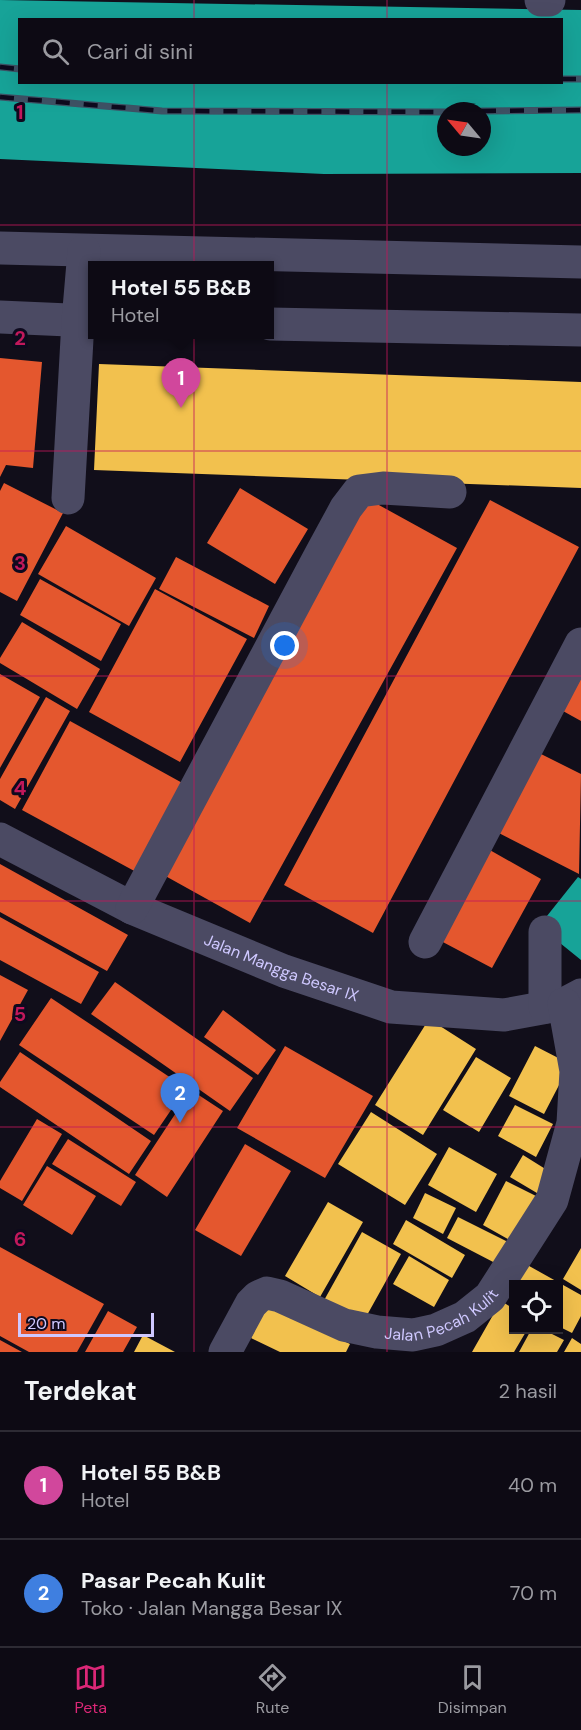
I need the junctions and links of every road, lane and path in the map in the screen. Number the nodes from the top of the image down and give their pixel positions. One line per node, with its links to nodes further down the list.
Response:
1 (541, 0): 2 (street)
2 (549, 0)
3 (0, 248): 4 (street)
4 (84, 252): 5 (street); 7 (street)
5 (581, 262)
6 (0, 317): 7 (street)
7 (85, 321): 11 (street)
8 (274, 324): 9 (street)
9 (581, 330)
10 (450, 492): 14 (street)
11 (68, 498)
12 (581, 644): 16 (street)
13 (0, 839): 14 (street, Jalan Mangga Besar IX)
14 (132, 908): 17 (street, Jalan Mangga Besar IX)
15 (545, 932): 17 (street)
16 (425, 942)
17 (563, 1002): 18 (street, Jalan Pecah Kulit)
18 (225, 1352)

